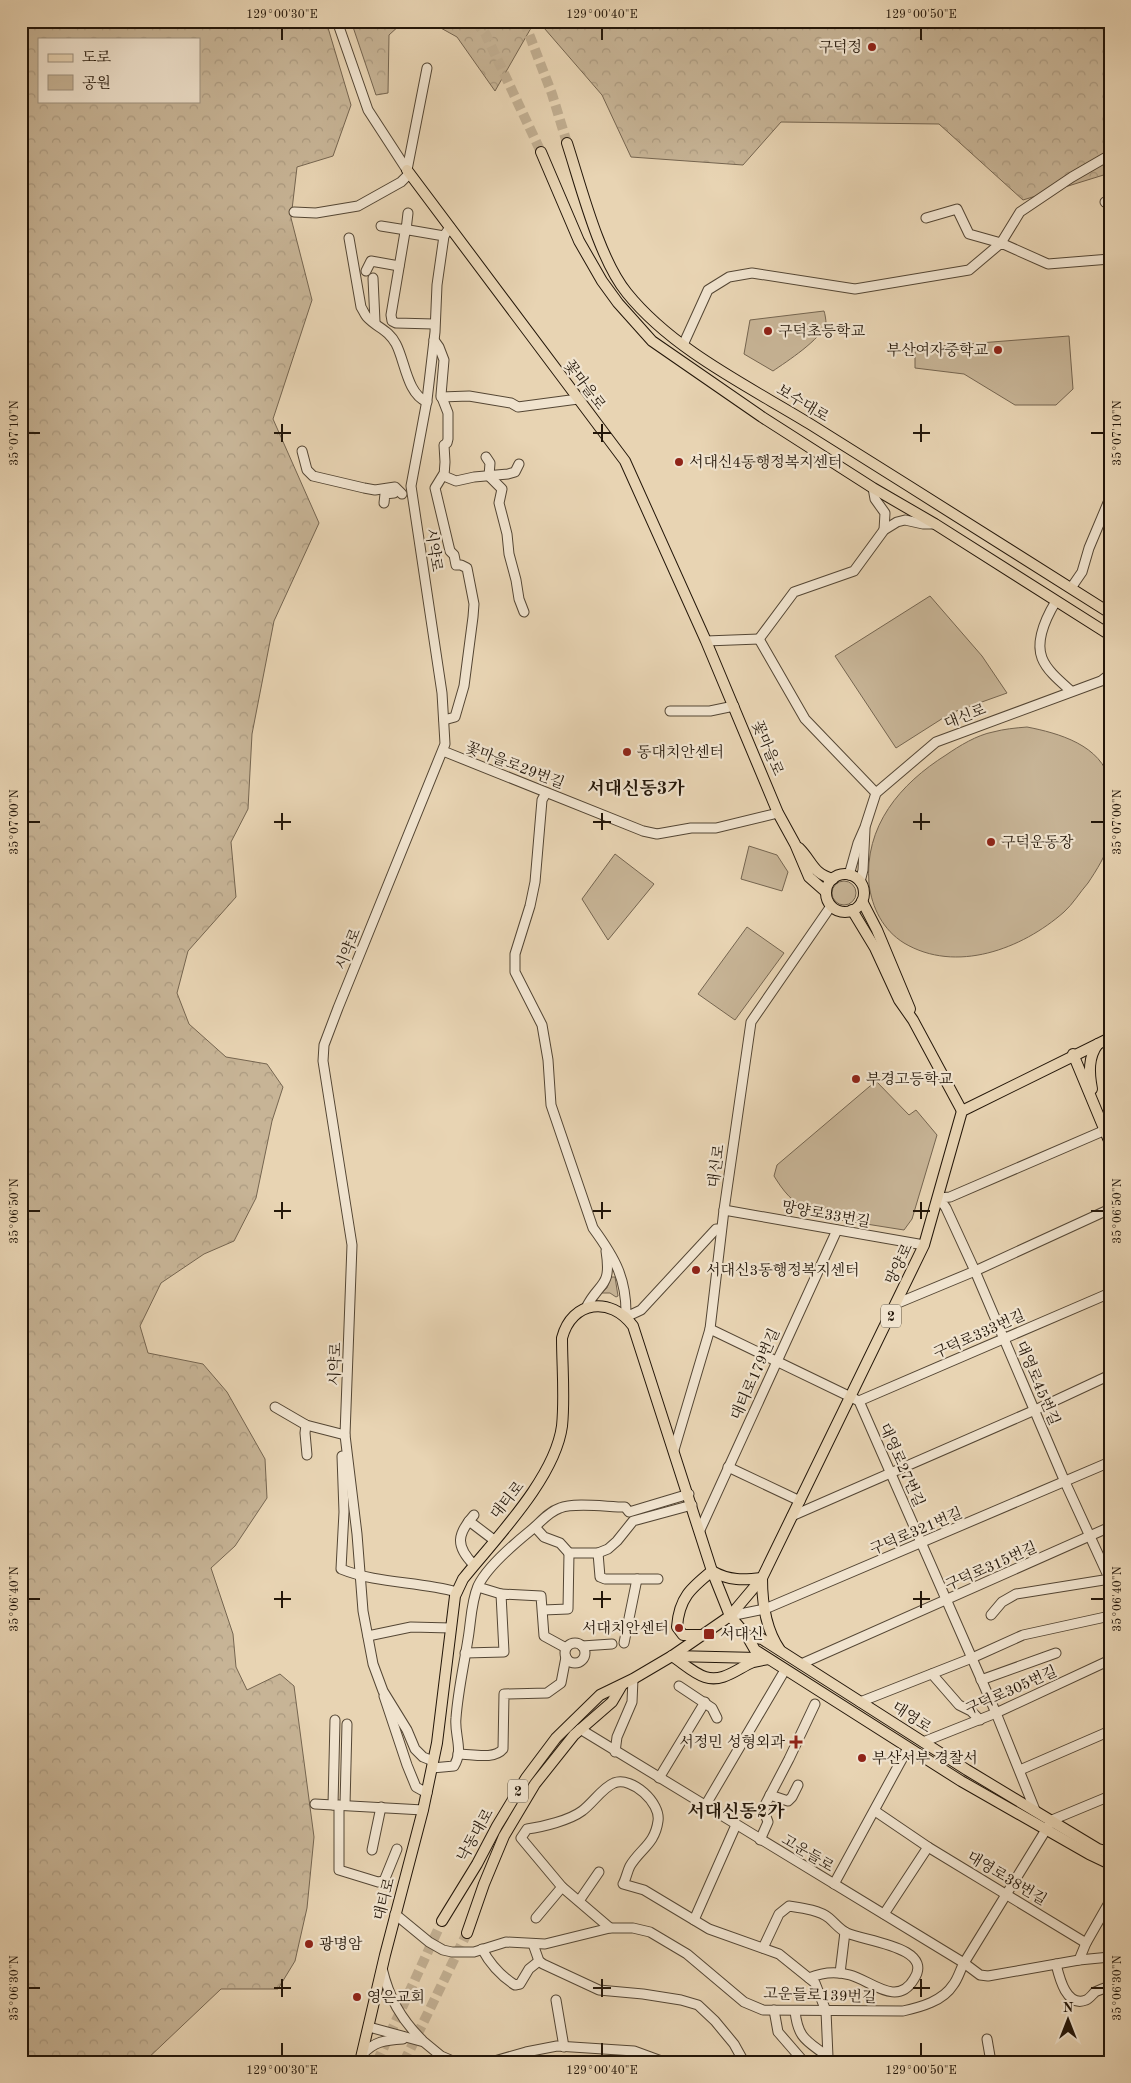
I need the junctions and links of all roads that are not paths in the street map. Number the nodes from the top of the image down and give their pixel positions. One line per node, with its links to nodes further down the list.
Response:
1 (337, 21): 6 (street, 꽃마을로)
2 (426, 68): 6 (street)
3 (567, 143): 22 (main road, 보수대로)
4 (541, 152): 31 (main road)
5 (1110, 155): 14 (street)
6 (408, 172): 7 (street); 12 (main road, 꽃마을로)
7 (294, 212)
8 (408, 213): 11 (street)
9 (926, 218): 14 (street)
10 (381, 226): 11 (street)
11 (406, 230): 12 (street); 16 (street)
12 (447, 232): 20 (street, 시약로); 24 (main road, 꽃마을로)
13 (349, 238): 19 (street)
14 (1002, 243): 15 (street); 22 (street)
15 (1110, 259)
16 (399, 266): 17 (street); 20 (street)
17 (366, 271)
18 (373, 278): 19 (street)
19 (375, 322): 25 (street)
20 (434, 324): 21 (street, 시약로)
21 (434, 340): 23 (street); 25 (street, 시약로)
22 (683, 346): 39 (main road, 보수대로)
23 (441, 397): 24 (street); 29 (street)
24 (578, 399): 45 (main road, 꽃마을로)
25 (426, 402): 32 (street, 시약로)
26 (302, 451): 32 (street)
27 (486, 457): 30 (street)
28 (519, 464): 30 (street)
29 (443, 475): 30 (street); 38 (street)
30 (489, 476): 41 (street)
31 (873, 488): 35 (main road); 36 (street)
32 (407, 492): 34 (street); 51 (street, 시약로)
33 (1110, 498): 39 (street)
34 (384, 503)
35 (935, 524): 36 (street); 40 (main road)
36 (884, 530): 44 (street)
37 (471, 563): 38 (street)
38 (468, 578): 51 (street)
39 (1071, 588): 42 (main road, 보수대로)
40 (1056, 601): 43 (main road); 48 (street)
41 (524, 612)
42 (1110, 613)
43 (1110, 635)
44 (759, 639): 45 (street); 54 (street)
45 (706, 641): 49 (main road, 꽃마을로)
46 (1110, 674): 47 (street, 대신로)
47 (1105, 681): 48 (street, 대신로)
48 (1071, 691): 54 (street, 대신로)
49 (734, 706): 50 (street); 55 (main road, 꽃마을로)
50 (670, 711)
51 (444, 720): 52 (street, 시약로)
52 (443, 751): 53 (street, 꽃마을로29번길); 93 (street, 시약로)
53 (546, 793): 55 (street, 꽃마을로29번길); 79 (street)
54 (876, 793): 56 (street)
55 (778, 813): 57 (main road, 꽃마을로)
56 (865, 827): 58 (street); 60 (street)
57 (795, 844): 59 (main road, 꽃마을로); 61 (main road, 꽃마을로)
58 (849, 875): 59 (main road); 60 (main road)
59 (832, 879): 61 (main road)
60 (860, 882): 62 (main road)
61 (826, 892): 63 (main road, 꽃마을로)
62 (862, 901): 64 (main road); 65 (main road)
63 (831, 906): 64 (main road); 75 (street, 대신로)
64 (852, 910): 65 (main road)
65 (913, 1020): 70 (main road)
66 (1110, 1038): 67 (main road)
67 (1100, 1042): 68 (main road); 69 (main road)
68 (1073, 1054): 69 (main road); 70 (main road)
69 (1094, 1105): 71 (main road)
70 (962, 1111): 73 (main road, 망양로 / 2)
71 (1107, 1129): 72 (main road); 73 (street)
72 (1110, 1143)
73 (939, 1198): 78 (main road, 망양로 / 2); 80 (street, 대영로45번길)
74 (1110, 1209): 80 (street)
75 (724, 1210): 76 (street, 대신로); 77 (street, 망양로33번길)
76 (721, 1229): 84 (street); 85 (street, 대신로)
77 (837, 1230): 78 (street, 망양로33번길); 87 (street, 대티로179번길)
78 (924, 1245): 82 (main road, 망양로 / 2)
79 (606, 1246): 83 (street); 84 (street)
80 (975, 1271): 82 (street); 86 (street, 대영로45번길)
81 (1110, 1293): 86 (street, 구덕로333번길)
82 (898, 1303): 89 (main road, 망양로 / 2)
83 (586, 1308): 84 (main road); 107 (main road, 대티로)
84 (626, 1316): 94 (main road)
85 (710, 1329): 87 (street); 94 (street, 대신로)
86 (1004, 1338): 89 (street, 구덕로333번길); 91 (street, 대영로45번길)
87 (776, 1361): 89 (street); 97 (street, 대티로179번길)
88 (1110, 1375): 91 (street)
89 (855, 1399): 98 (street, 대영로27번길); 101 (main road, 망양로 / 2)
90 (275, 1407): 92 (street)
91 (1035, 1410): 98 (street); 99 (street, 대영로45번길)
92 (306, 1425): 93 (street); 95 (street)
93 (342, 1435): 113 (street, 시약로); 113 (street)
94 (674, 1450): 100 (main road)
95 (307, 1455)
96 (1110, 1462): 99 (street, 구덕로321번길)
97 (728, 1467): 101 (street); 105 (street, 대티로179번길)
98 (891, 1473): 102 (street); 108 (street, 대영로27번길)
99 (1065, 1482): 106 (street, 대영로45번길); 108 (street, 구덕로321번길)
100 (690, 1499): 103 (street); 105 (main road); 110 (street)
101 (800, 1501): 102 (main road, 망양로 / 2)
102 (792, 1516): 114 (main road, 망양로 / 2)
103 (535, 1527): 109 (street); 118 (street)
104 (1110, 1528): 106 (street, 구덕로315번길)
105 (700, 1530): 112 (main road)
106 (1090, 1537): 117 (street, 대영로45번길); 121 (street, 구덕로315번길)
107 (494, 1540): 111 (main road, 대티로); 111 (street)
108 (922, 1543): 121 (street, 대영로27번길); 122 (street, 구덕로321번길)
109 (568, 1553): 110 (street); 123 (street)
110 (598, 1553): 115 (street)
111 (474, 1565): 119 (main road, 대티로)
112 (712, 1571): 114 (main road); 125 (main road); 128 (main road)
113 (360, 1577): 119 (street); 129 (street, 시약로)
114 (762, 1578): 122 (main road); 125 (main road, 망양로 / 2)
115 (638, 1579): 116 (street); 131 (street)
116 (658, 1579)
117 (1110, 1579): 124 (street)
118 (478, 1587): 120 (street); 134 (street)
119 (457, 1592): 127 (main road, 대티로)
120 (501, 1594): 123 (street); 134 (street)
121 (947, 1600): 139 (street, 대영로27번길); 142 (street, 구덕로315번길)
122 (765, 1609): 125 (street, 구덕로321번길); 136 (main road)
123 (543, 1610): 135 (street)
124 (991, 1615)
125 (730, 1616): 128 (main road, 낙동대로 / 2); 130 (main road, 대영로)
126 (1110, 1616): 139 (street)
127 (451, 1628): 129 (street); 164 (main road, 대티로)
128 (702, 1635): 138 (main road, 낙동대로 / 2)
129 (368, 1636): 149 (street, 시약로)
130 (747, 1636): 136 (main road, 대영로); 140 (main road, 대영로)
131 (624, 1643)
132 (612, 1644): 133 (street)
133 (582, 1646): 135 (street); 135 (street)
134 (465, 1653): 163 (street)
135 (566, 1653): 163 (street)
136 (782, 1653): 142 (main road, 대영로)
137 (1056, 1653): 146 (street)
138 (672, 1656): 140 (main road); 140 (main road); 145 (main road, 낙동대로 / 2)
139 (972, 1658): 144 (street); 146 (street, 대영로27번길)
140 (768, 1659): 143 (main road, 대영로)
141 (1110, 1660): 153 (street, 구덕로305번길)
142 (801, 1664): 151 (main road, 대영로)
143 (784, 1670): 161 (main road, 대영로); 173 (street)
144 (932, 1674): 151 (street); 156 (street)
145 (633, 1679): 147 (main road, 낙동대로 / 2); 162 (street)
146 (982, 1680): 153 (street, 대영로27번길)
147 (622, 1685): 158 (main road, 낙동대로 / 2); 196 (main road, 낙동대로 / 2)
148 (679, 1686): 150 (street)
149 (383, 1690): 164 (street, 시약로); 168 (street, 시약로)
150 (705, 1702): 154 (street); 166 (street)
151 (860, 1702): 160 (main road, 대영로)
152 (815, 1704): 169 (street)
153 (996, 1713): 156 (street, 구덕로305번길); 165 (street, 대영로27번길)
154 (717, 1718)
155 (335, 1720): 172 (street)
156 (980, 1720): 160 (street, 구덕로305번길)
157 (347, 1724): 172 (street)
158 (580, 1730): 162 (street, 고운들로); 200 (main road, 낙동대로 / 2)
159 (1110, 1731): 165 (street)
160 (923, 1742): 176 (main road, 대영로)
161 (908, 1748): 177 (street); 180 (main road, 대영로)
162 (615, 1752): 166 (street, 고운들로)
163 (458, 1754): 164 (street)
164 (432, 1765): 168 (main road, 대티로)
165 (1020, 1770): 176 (street, 대영로27번길)
166 (659, 1778): 173 (street, 고운들로)
167 (798, 1785): 169 (street)
168 (427, 1793): 175 (main road, 대티로)
169 (770, 1795): 181 (street)
170 (1110, 1796): 178 (street)
171 (315, 1804): 172 (street)
172 (339, 1805): 174 (street); 183 (street)
173 (705, 1806): 179 (street, 고운들로)
174 (381, 1807): 175 (street); 184 (street)
175 (423, 1810): 193 (main road, 대티로)
176 (1035, 1810): 178 (main road, 대영로)
177 (875, 1811): 182 (street, 대영로38번길); 188 (street)
178 (1052, 1820): 180 (street, 고운들로139번길); 185 (main road, 대영로)
179 (736, 1825): 181 (street, 고운들로); 197 (street)
180 (1046, 1830): 186 (main road, 대영로); 190 (street, 고운들로139번길)
181 (760, 1840): 188 (street, 고운들로)
182 (928, 1847): 190 (street, 대영로38번길); 194 (street)
183 (397, 1849)
184 (372, 1850)
185 (1110, 1852)
186 (1110, 1864)
187 (599, 1872): 192 (street)
188 (834, 1884): 194 (street, 고운들로)
189 (562, 1887): 192 (street); 195 (street); 197 (street)
190 (1007, 1894): 201 (street, 대영로38번길); 208 (street, 고운들로139번길)
191 (1110, 1901): 201 (street)
192 (579, 1902): 198 (street)
193 (396, 1914): 204 (street, 고운들로139번길); 210 (main road, 대티로)
194 (884, 1914): 208 (street, 고운들로)
195 (536, 1918)
196 (442, 1920)
197 (694, 1920): 203 (street)
198 (610, 1928): 202 (street, 고운들로139번길); 215 (street, 고운들로139번길)
199 (845, 1932): 203 (street); 211 (street); 211 (street)
200 (467, 1933)
201 (1086, 1943): 206 (street)
202 (533, 1944): 204 (street, 고운들로139번길); 207 (street)
203 (763, 1948): 212 (street)
204 (482, 1950): 207 (street)
205 (1110, 1957): 206 (street, 고운들로)
206 (1078, 1960): 209 (street, 고운들로)
207 (540, 1961): 228 (street)
208 (964, 1963): 209 (street, 고운들로); 217 (street, 고운들로139번길)
209 (1056, 1964): 213 (street)
210 (382, 1968): 218 (main road, 대티로); 221 (street)
211 (840, 1973): 212 (street)
212 (809, 1978): 217 (street)
213 (1110, 1986)
214 (556, 2000): 222 (street)
215 (774, 2010): 216 (street, 고운들로139번길); 229 (street)
216 (795, 2011): 217 (street, 고운들로139번길); 224 (street)
217 (826, 2011): 224 (street)
218 (369, 2027): 219 (street); 223 (main road, 대티로)
219 (411, 2038): 221 (street); 223 (street)
220 (988, 2039): 230 (street)
221 (424, 2042): 225 (street)
222 (564, 2047): 226 (street); 227 (street)
223 (360, 2059)
224 (827, 2060)
225 (455, 2062)
226 (491, 2062)
227 (664, 2062)
228 (744, 2062)
229 (804, 2062)
230 (991, 2062)

